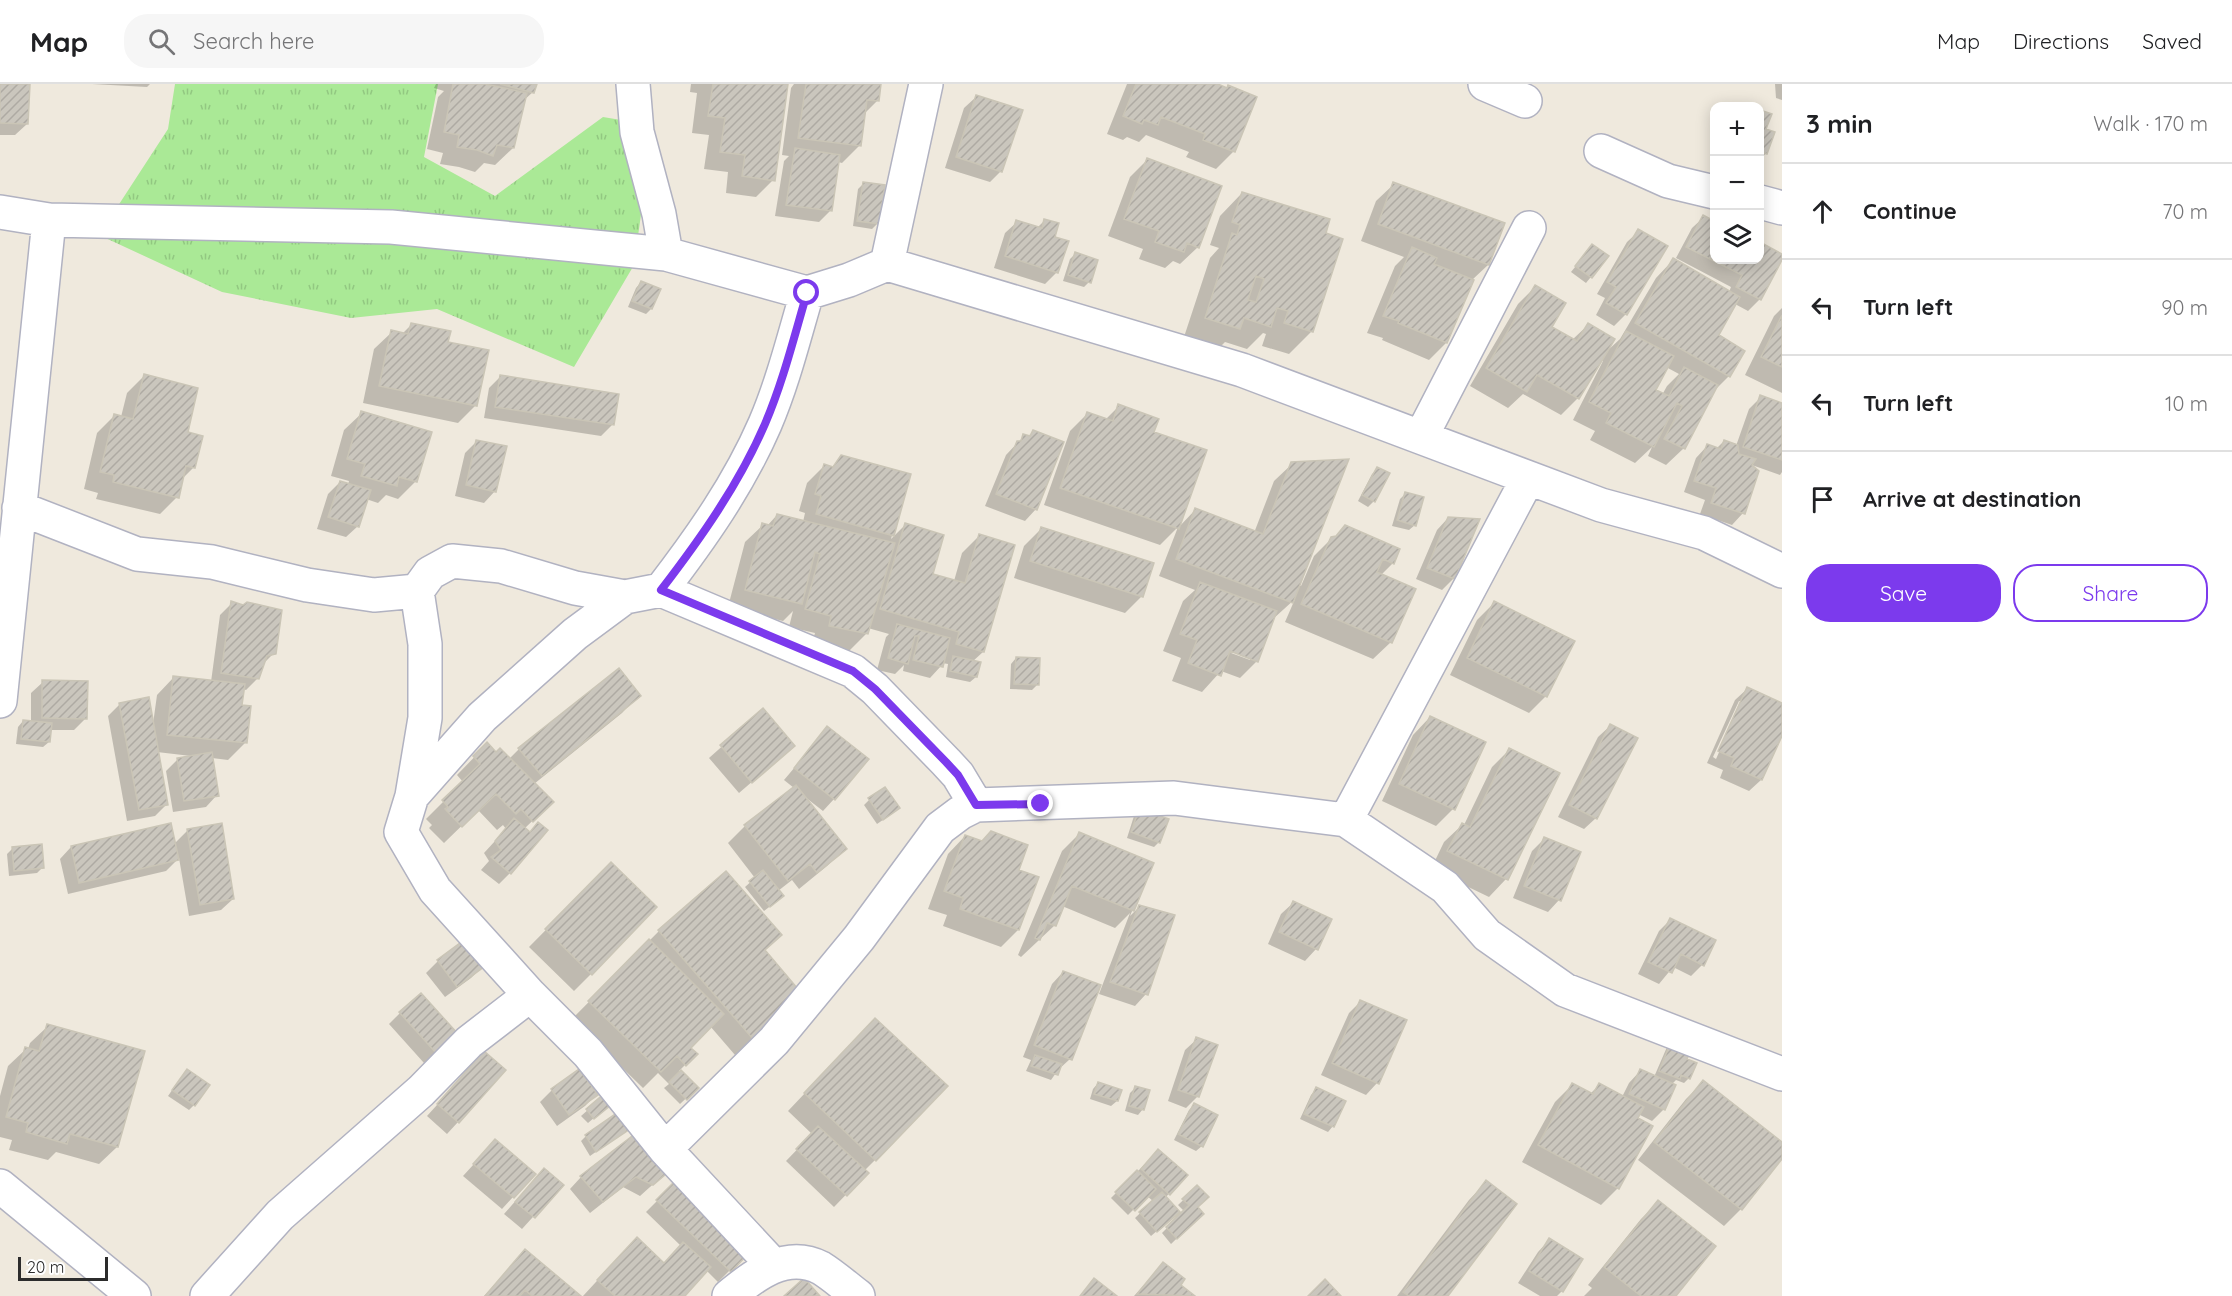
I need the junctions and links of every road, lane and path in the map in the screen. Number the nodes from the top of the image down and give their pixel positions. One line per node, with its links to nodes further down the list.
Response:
1 (633, 84): 12 (street)
2 (926, 84): 13 (street)
3 (1485, 84): 4 (street)
4 (1525, 101)
5 (1601, 151): 6 (street)
6 (1710, 191)
7 (1764, 203): 8 (street)
8 (1782, 208)
9 (0, 212): 10 (street)
10 (49, 219): 12 (street); 17 (street)
11 (1530, 228): 15 (street)
12 (666, 254): 14 (street)
13 (887, 264): 14 (street); 15 (street)
14 (807, 293): 19 (street)
15 (1421, 437): 16 (street)
16 (1528, 478): 18 (street); 25 (street)
17 (19, 508): 20 (street); 22 (street)
18 (1782, 571)
19 (661, 590): 21 (street); 24 (street)
20 (417, 591): 21 (street); 23 (street)
21 (625, 597): 23 (street)
22 (1, 687)
23 (411, 796): 26 (street)
24 (976, 805): 25 (street); 28 (street)
25 (1346, 820): 27 (street)
26 (530, 995): 28 (street); 32 (street)
27 (1782, 1074)
28 (665, 1149): 30 (street)
29 (0, 1186): 31 (street)
30 (773, 1265): 33 (street); 34 (street)
31 (134, 1296)
32 (207, 1296)
33 (729, 1296)
34 (858, 1296)

